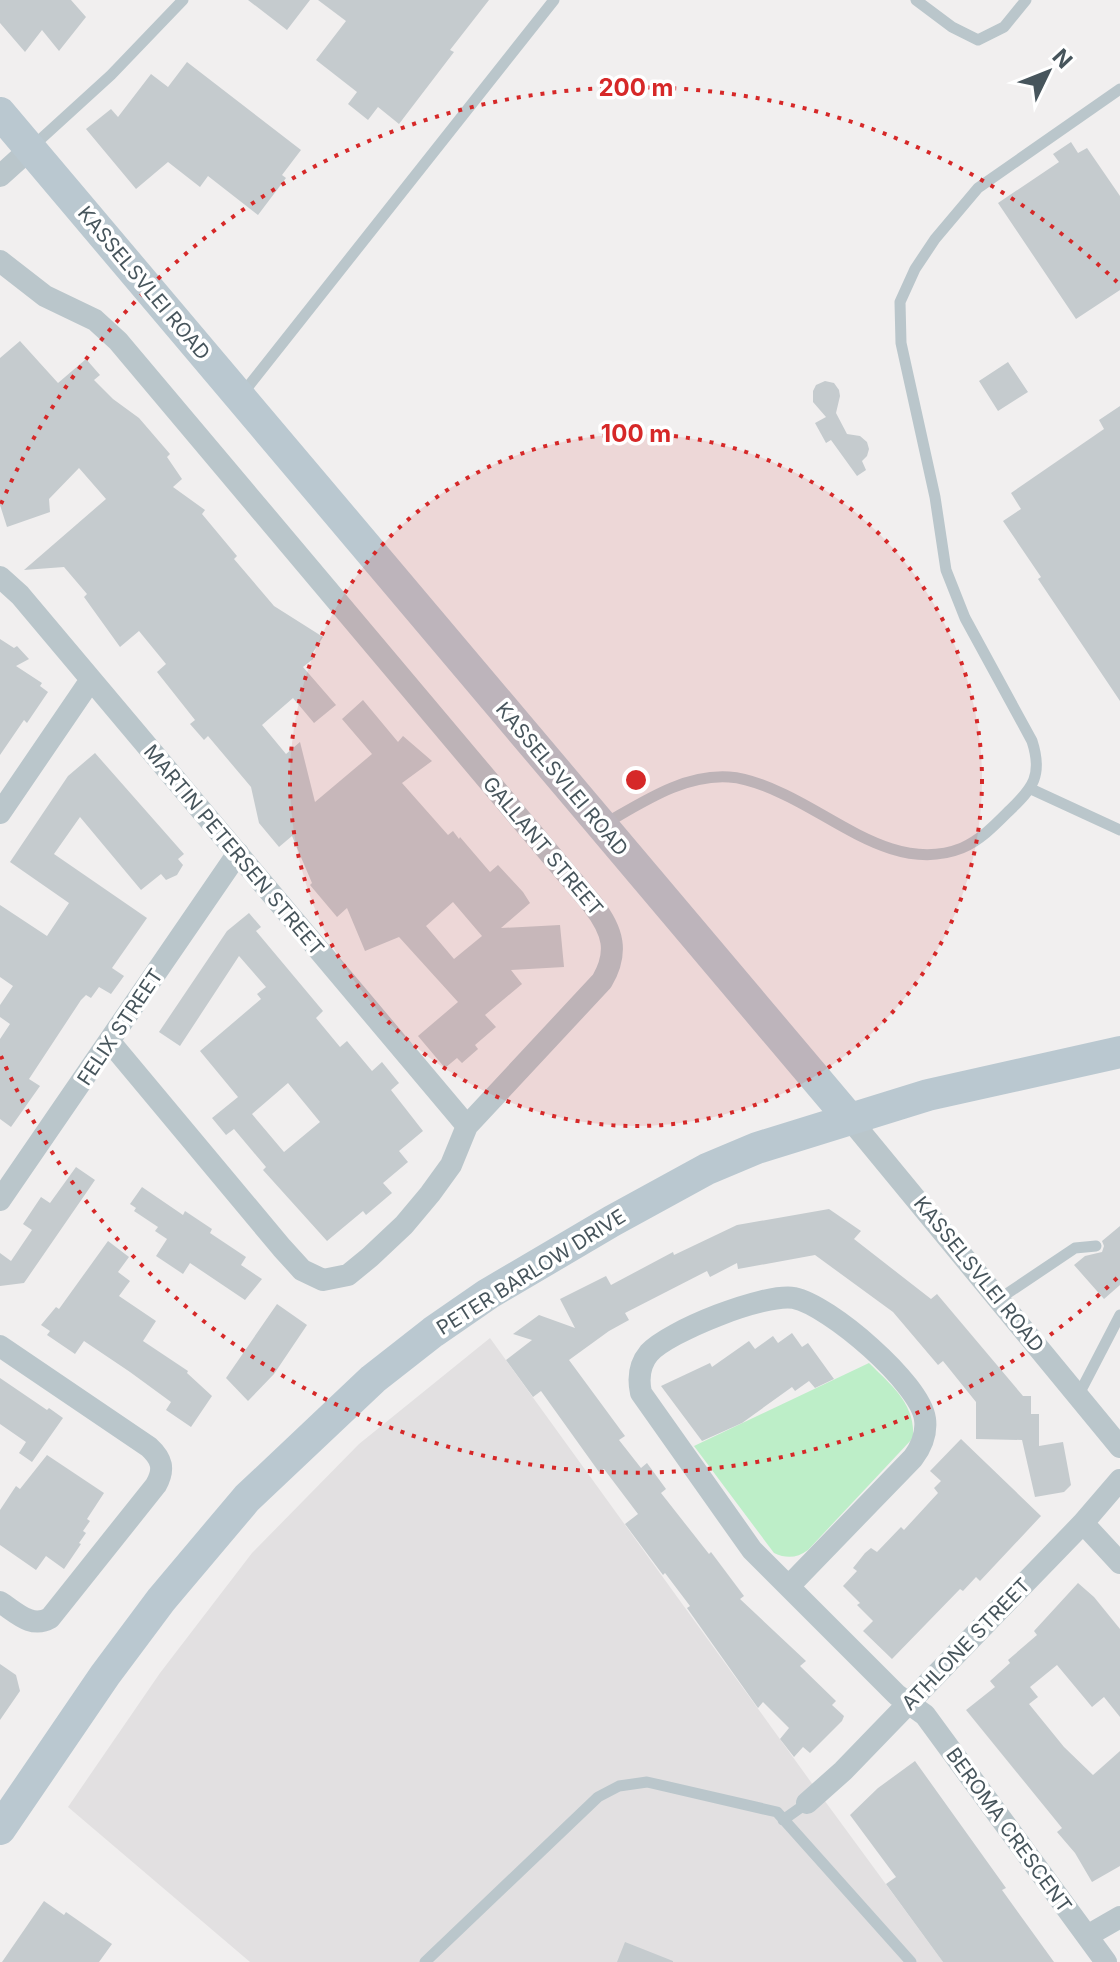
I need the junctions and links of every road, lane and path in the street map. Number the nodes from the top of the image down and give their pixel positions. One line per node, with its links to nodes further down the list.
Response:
1 (183, 0): 7 (lane)
2 (554, 0): 10 (lane)
3 (916, 0): 4 (lane)
4 (1026, 0)
5 (1120, 89): 13 (lane)
6 (0, 113): 7 (street, KASSELSVLEI ROAD)
7 (30, 149): 8 (street); 10 (street, KASSELSVLEI ROAD)
8 (0, 176)
9 (0, 261): 21 (street, GALLANT STREET)
10 (240, 397): 15 (street, KASSELSVLEI ROAD)
11 (0, 577): 12 (street, MARTIN PETERSEN STREET)
12 (90, 681): 14 (street); 17 (street, MARTIN PETERSEN STREET)
13 (1031, 789): 15 (lane); 16 (lane)
14 (0, 813)
15 (602, 826): 20 (street, KASSELSVLEI ROAD)
16 (1120, 830)
17 (238, 853): 18 (street, FELIX STREET); 21 (street, MARTIN PETERSEN STREET)
18 (110, 1042): 21 (street, GALLANT STREET); 22 (street, FELIX STREET)
19 (1120, 1052): 20 (street, PETER BARLOW DRIVE)
20 (849, 1118): 24 (street, KASSELSVLEI ROAD); 37 (street, PETER BARLOW DRIVE)
21 (467, 1126)
22 (0, 1200)
23 (1096, 1246): 24 (lane)
24 (999, 1299): 27 (street, KASSELSVLEI ROAD)
25 (1120, 1315): 27 (lane)
26 (0, 1346): 33 (street)
27 (1078, 1396): 28 (street, KASSELSVLEI ROAD)
28 (1120, 1447)
29 (1120, 1480): 30 (street, ATHLONE STREET)
30 (1083, 1523): 31 (street); 34 (street, ATHLONE STREET)
31 (1120, 1563)
32 (789, 1586): 32 (street); 34 (street, BEROMA CRESCENT)
33 (0, 1602)
34 (909, 1703): 35 (street, ATHLONE STREET); 39 (street, BEROMA CRESCENT)
35 (807, 1803): 36 (lane)
36 (783, 1820): 40 (lane); 41 (lane)
37 (0, 1829)
38 (1120, 1917): 39 (street)
39 (1087, 1936): 42 (street, BEROMA CRESCENT)
40 (425, 1962)
41 (911, 1962)
42 (1106, 1962)

